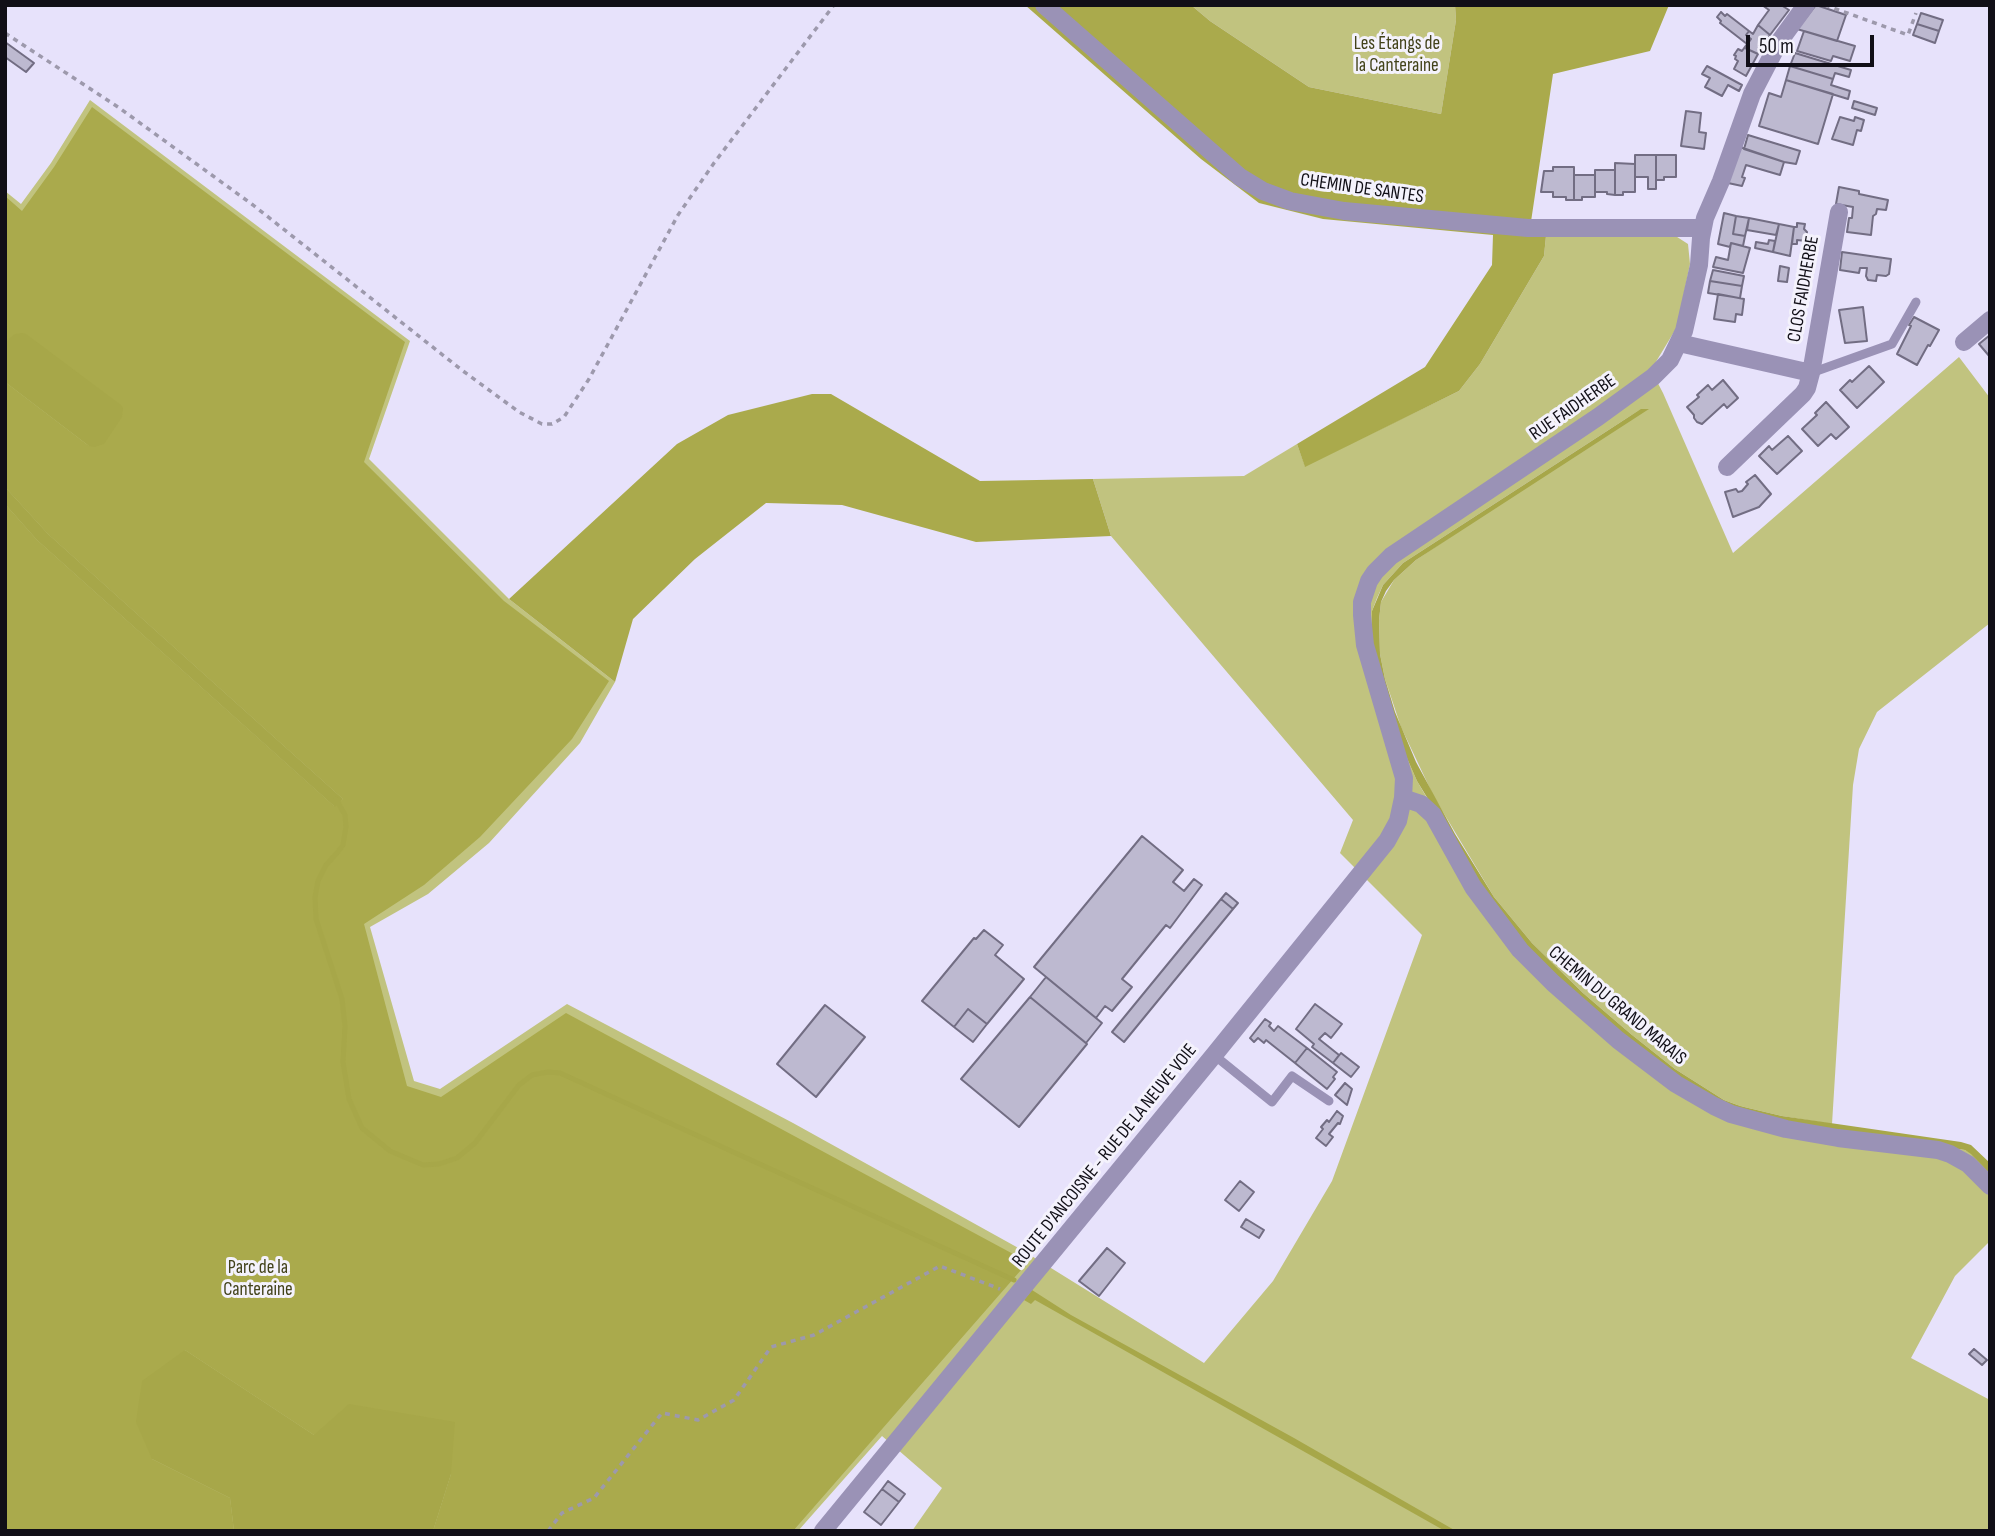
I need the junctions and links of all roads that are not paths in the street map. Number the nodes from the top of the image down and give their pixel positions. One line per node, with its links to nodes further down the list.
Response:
1 (1044, 5): 4 (street, CHEMIN DE SANTES)
2 (1806, 5): 4 (street, RUE FAIDHERBE)
3 (1839, 212): 9 (street, CLOS FAIDHERBE)
4 (1702, 228): 8 (street, RUE FAIDHERBE)
5 (1916, 302): 9 (lane)
6 (1990, 320): 7 (street)
7 (1964, 342)
8 (1679, 343): 9 (street, CLOS FAIDHERBE); 11 (street, RUE FAIDHERBE)
9 (1811, 373): 10 (street, CLOS FAIDHERBE)
10 (1727, 467)
11 (1404, 798): 12 (street, ROUTE D'ANCOISNE - RUE DE LA NEUVE VOIE); 14 (street, CHEMIN DU GRAND MARAIS)
12 (1214, 1055): 13 (lane); 15 (street, ROUTE D'ANCOISNE - RUE DE LA NEUVE VOIE)
13 (1329, 1101)
14 (1990, 1186)
15 (823, 1531)

